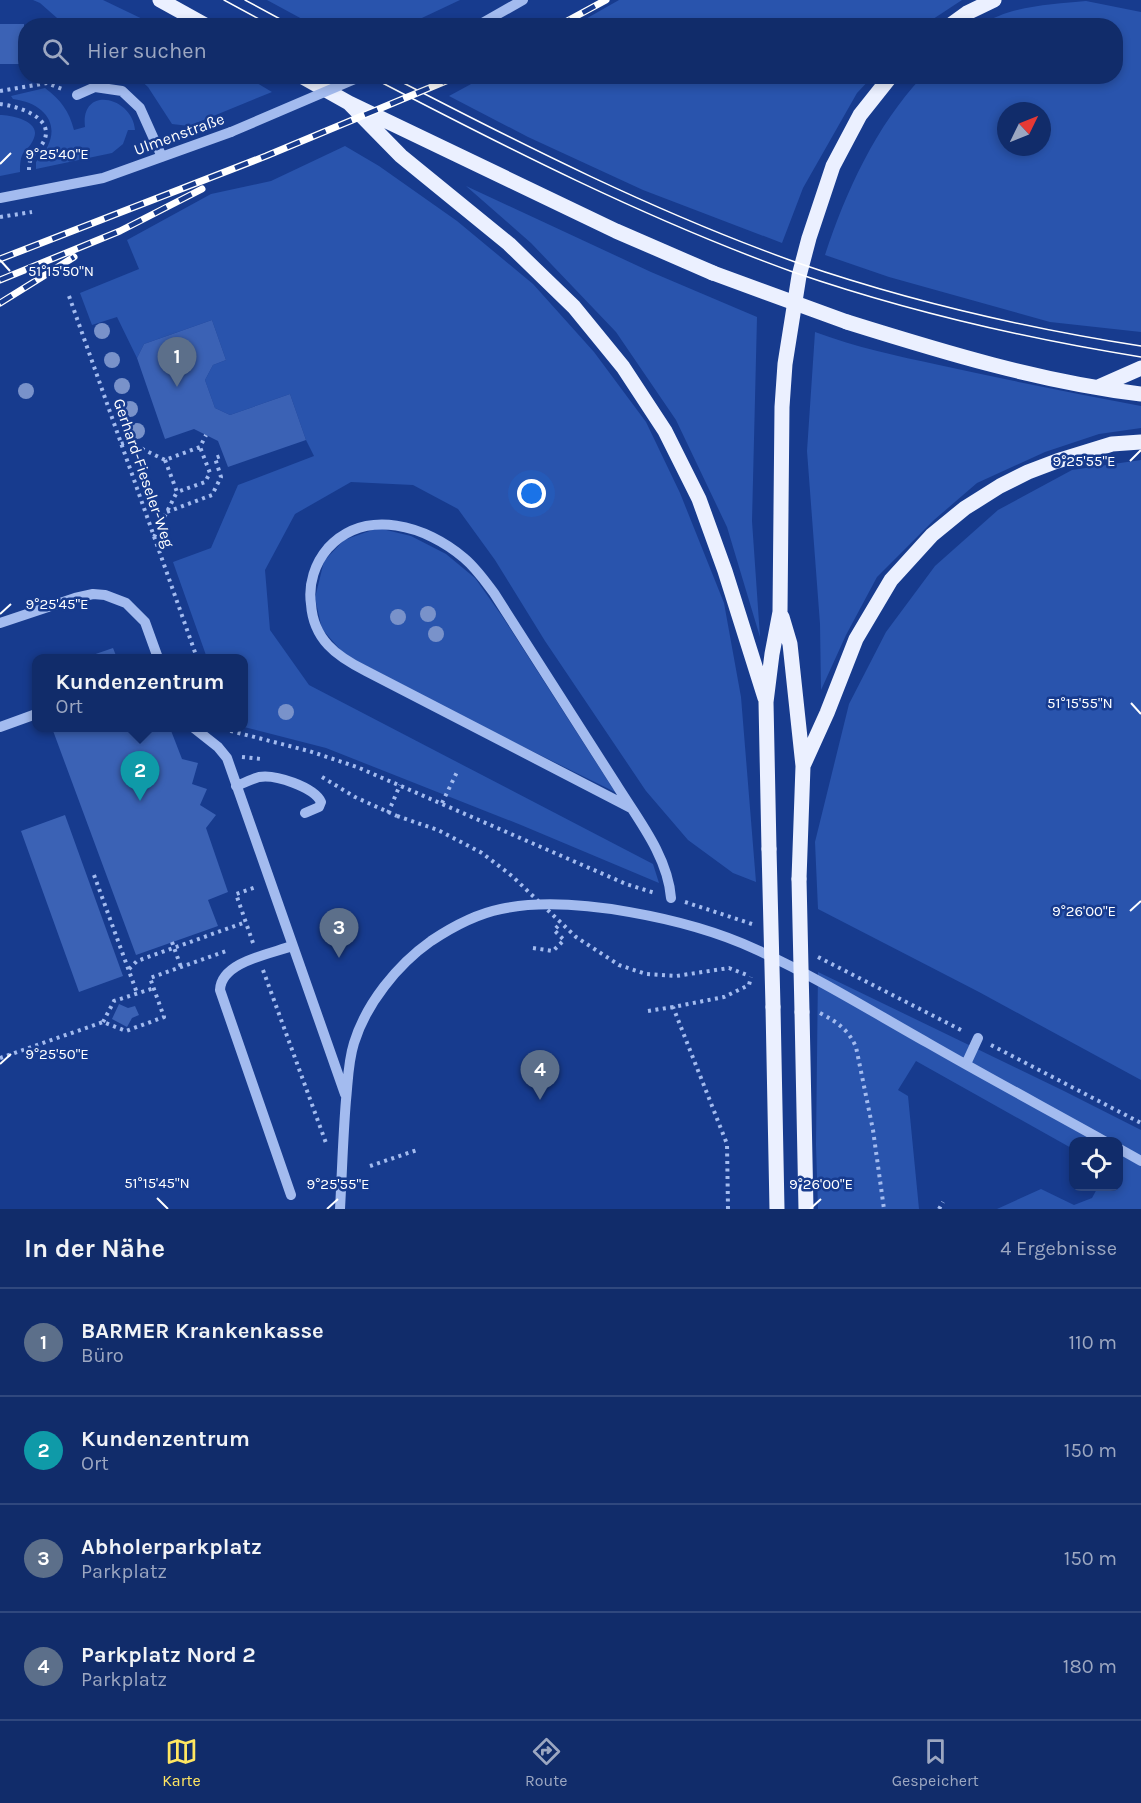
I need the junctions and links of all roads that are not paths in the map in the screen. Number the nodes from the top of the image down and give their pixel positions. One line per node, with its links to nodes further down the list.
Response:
1 (160, 0): 4 (main road)
2 (523, 0): 5 (street)
3 (994, 0): 6 (main road)
4 (193, 18)
5 (491, 18)
6 (960, 18)
7 (315, 84): 11 (main road)
8 (343, 84): 12 (street, Ulmenstraße, bridge)
9 (885, 84): 18 (main road)
10 (77, 95): 12 (street)
11 (349, 103): 15 (main road, bridge); 21 (main road)
12 (162, 157): 13 (street, Ulmenstraße)
13 (0, 198)
14 (1141, 368): 15 (main road)
15 (1098, 387): 16 (main road)
16 (1141, 394)
17 (1141, 442): 25 (main road)
18 (780, 612): 21 (main road); 25 (main road)
19 (0, 623): 20 (street)
20 (157, 654)
21 (766, 702): 39 (main road, bridge)
22 (32, 715): 23 (street)
23 (0, 727)
24 (199, 732): 26 (street)
25 (803, 766): 40 (main road, bridge)
26 (236, 786): 28 (street); 30 (street)
27 (631, 808): 27 (street); 29 (street)
28 (305, 813)
29 (671, 898)
30 (292, 946): 33 (street); 37 (street)
31 (978, 1038): 32 (street)
32 (966, 1065): 33 (street); 34 (street)
33 (346, 1099): 38 (street)
34 (1097, 1137)
35 (1123, 1150): 36 (street)
36 (1141, 1161)
37 (291, 1195)
38 (340, 1209)
39 (777, 1209)
40 (806, 1209)

